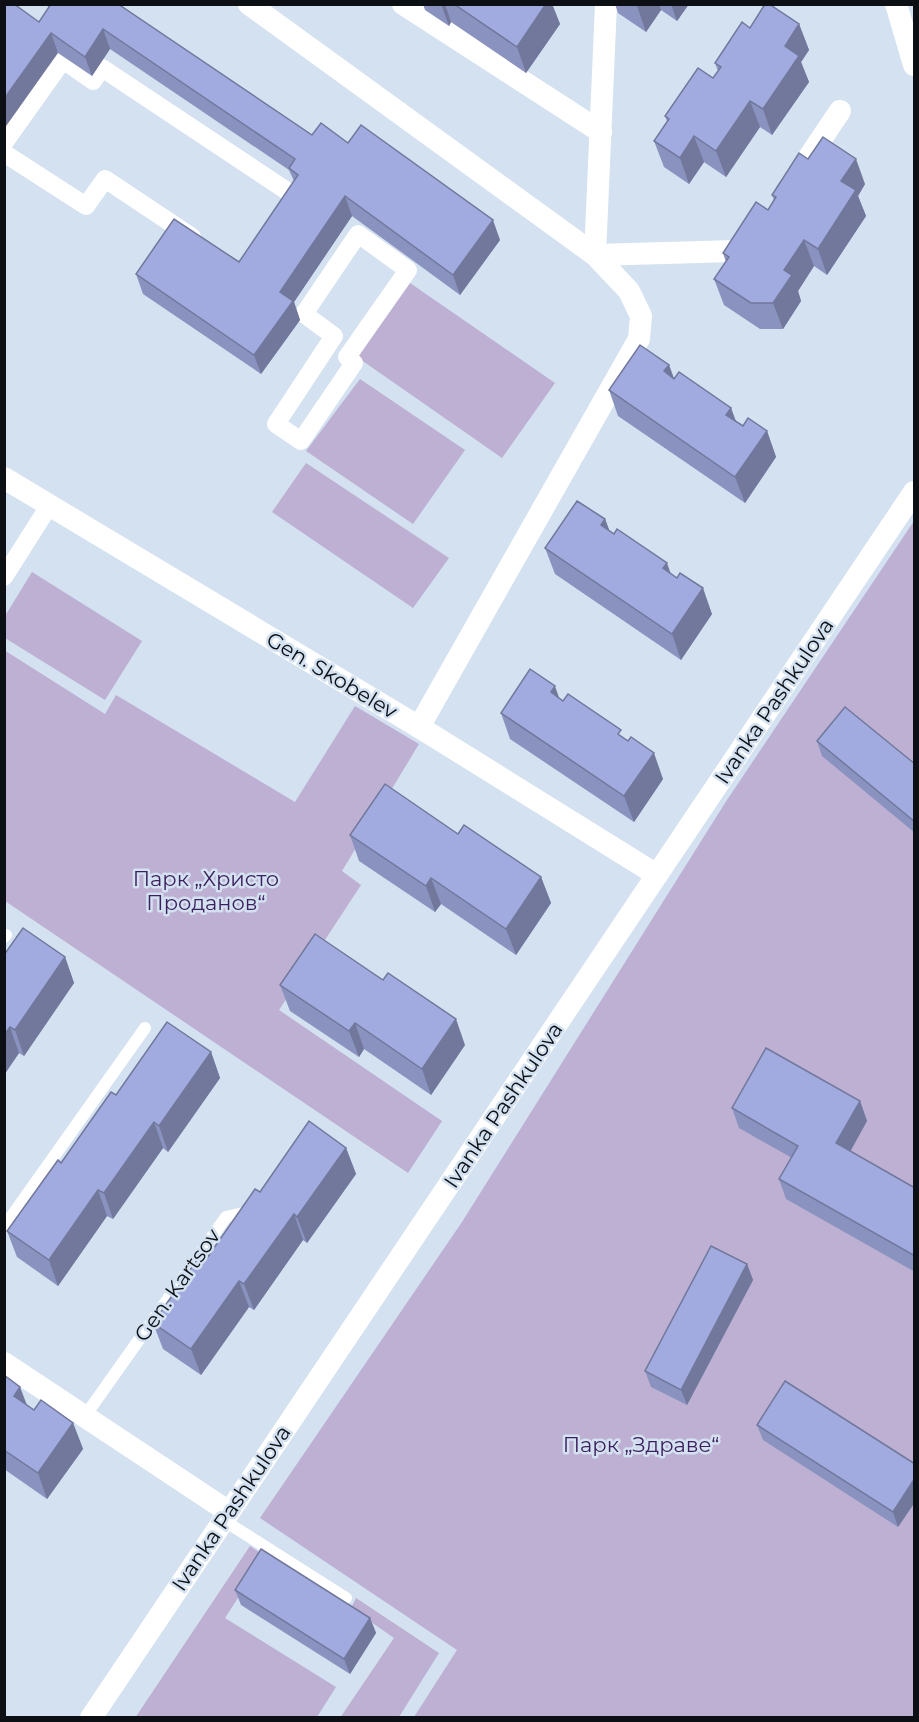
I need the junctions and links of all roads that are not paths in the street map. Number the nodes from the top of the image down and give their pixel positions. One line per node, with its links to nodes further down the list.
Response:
1 (249, 4): 15 (street)
2 (403, 4): 7 (street)
3 (606, 4): 7 (street)
4 (896, 4): 5 (street)
5 (915, 66)
6 (840, 111): 10 (street)
7 (601, 132): 15 (street)
8 (4, 143): 11 (street)
9 (4, 153): 14 (street)
10 (780, 198)
11 (277, 225)
12 (762, 226): 15 (street)
13 (358, 234): 13 (street)
14 (208, 248)
15 (595, 255): 20 (street)
16 (4, 478): 18 (street, Gen. Skobelev)
17 (915, 492): 21 (street, Ivanka Pashkulova)
18 (50, 506): 19 (street); 20 (street, Gen. Skobelev)
19 (4, 577)
20 (419, 727): 21 (street, Gen. Skobelev)
21 (657, 875): 27 (street, Ivanka Pashkulova)
22 (145, 1028): 24 (lane)
23 (260, 1193): 26 (lane, Gen. Kartsov)
24 (4, 1227)
25 (4, 1362): 26 (street)
26 (85, 1416): 27 (street)
27 (226, 1516): 28 (lane); 29 (street, Ivanka Pashkulova)
28 (346, 1598)
29 (91, 1718)

